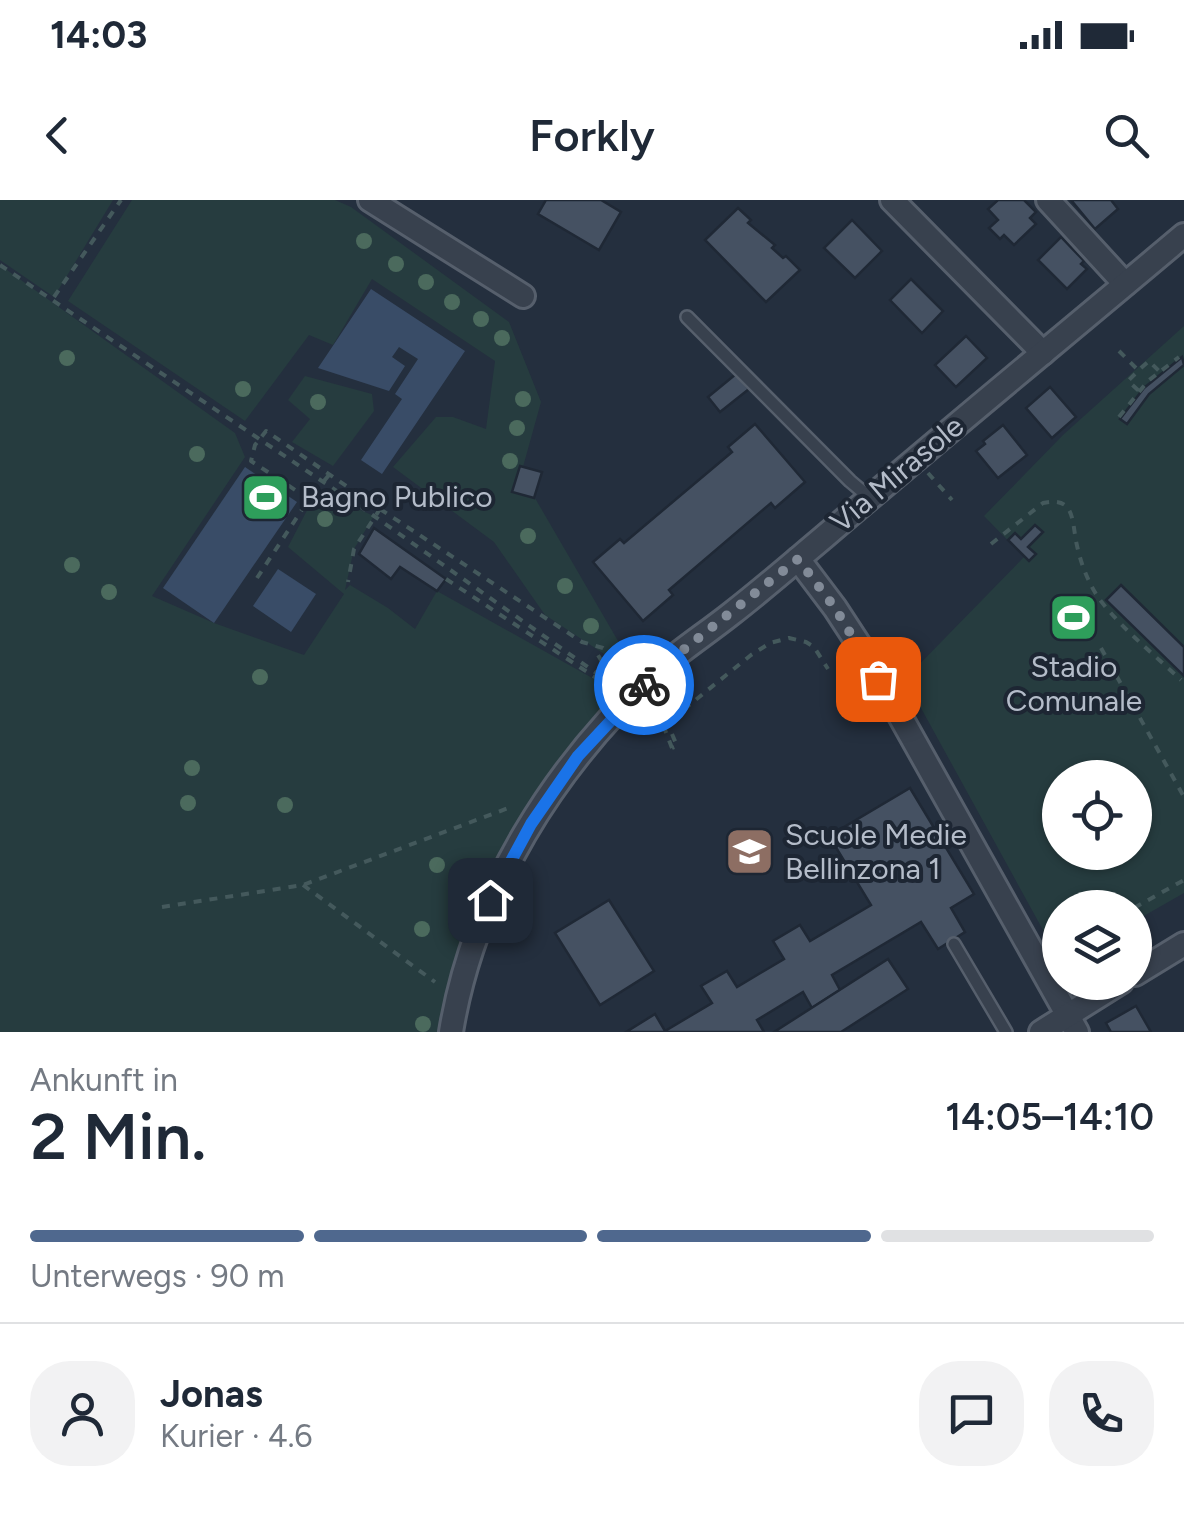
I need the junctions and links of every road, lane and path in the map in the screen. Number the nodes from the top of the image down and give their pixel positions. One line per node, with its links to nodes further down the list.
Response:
1 (120, 200): 8 (path)
2 (368, 200): 9 (street)
3 (892, 200): 12 (street)
4 (1048, 200): 7 (street)
5 (1184, 234): 7 (street, Via Mirasole)
6 (0, 264): 32 (path, bridge)
7 (1125, 284): 12 (street, Via Mirasole)
8 (54, 296)
9 (523, 296)
10 (687, 317): 20 (lane)
11 (1119, 352): 14 (path)
12 (1042, 353): 18 (street, Via Mirasole)
13 (1179, 357): 15 (path)
14 (1137, 370): 15 (path); 16 (path)
15 (1159, 371): 16 (path)
16 (1139, 392): 17 (path)
17 (1120, 417)
18 (915, 459): 20 (street, Via Mirasole); 22 (path)
19 (329, 474): 21 (path); 21 (path); 23 (path)
20 (870, 498): 25 (street, Via Mirasole)
21 (309, 499): 26 (path)
22 (952, 500)
23 (380, 509): 28 (path); 30 (path)
24 (991, 544): 36 (path)
25 (798, 559): 35 (street, Via Mirasole); 51 (street)
26 (257, 578)
27 (446, 578): 34 (path)
28 (348, 582)
29 (1101, 648): 40 (path)
30 (626, 663): 33 (path); 35 (path)
31 (828, 668): 38 (path)
32 (597, 672): 33 (path, bridge); 38 (path, bridge)
33 (608, 672): 34 (path)
34 (597, 679): 37 (path)
35 (650, 679): 37 (street, Via Mirasole)
36 (1181, 680)
37 (629, 701): 52 (street, Via Mirasole)
38 (667, 723): 39 (path)
39 (672, 734)
40 (1184, 797)
41 (510, 807): 43 (path)
42 (1184, 880): 44 (path)
43 (303, 886): 45 (path); 49 (path)
44 (1152, 898)
45 (162, 908)
46 (954, 944): 53 (lane)
47 (1184, 944): 48 (street)
48 (1152, 964)
49 (435, 982)
50 (1100, 1000): 51 (street)
51 (1073, 1024): 54 (street)
52 (452, 1032)
53 (1006, 1032)
54 (1041, 1032)

